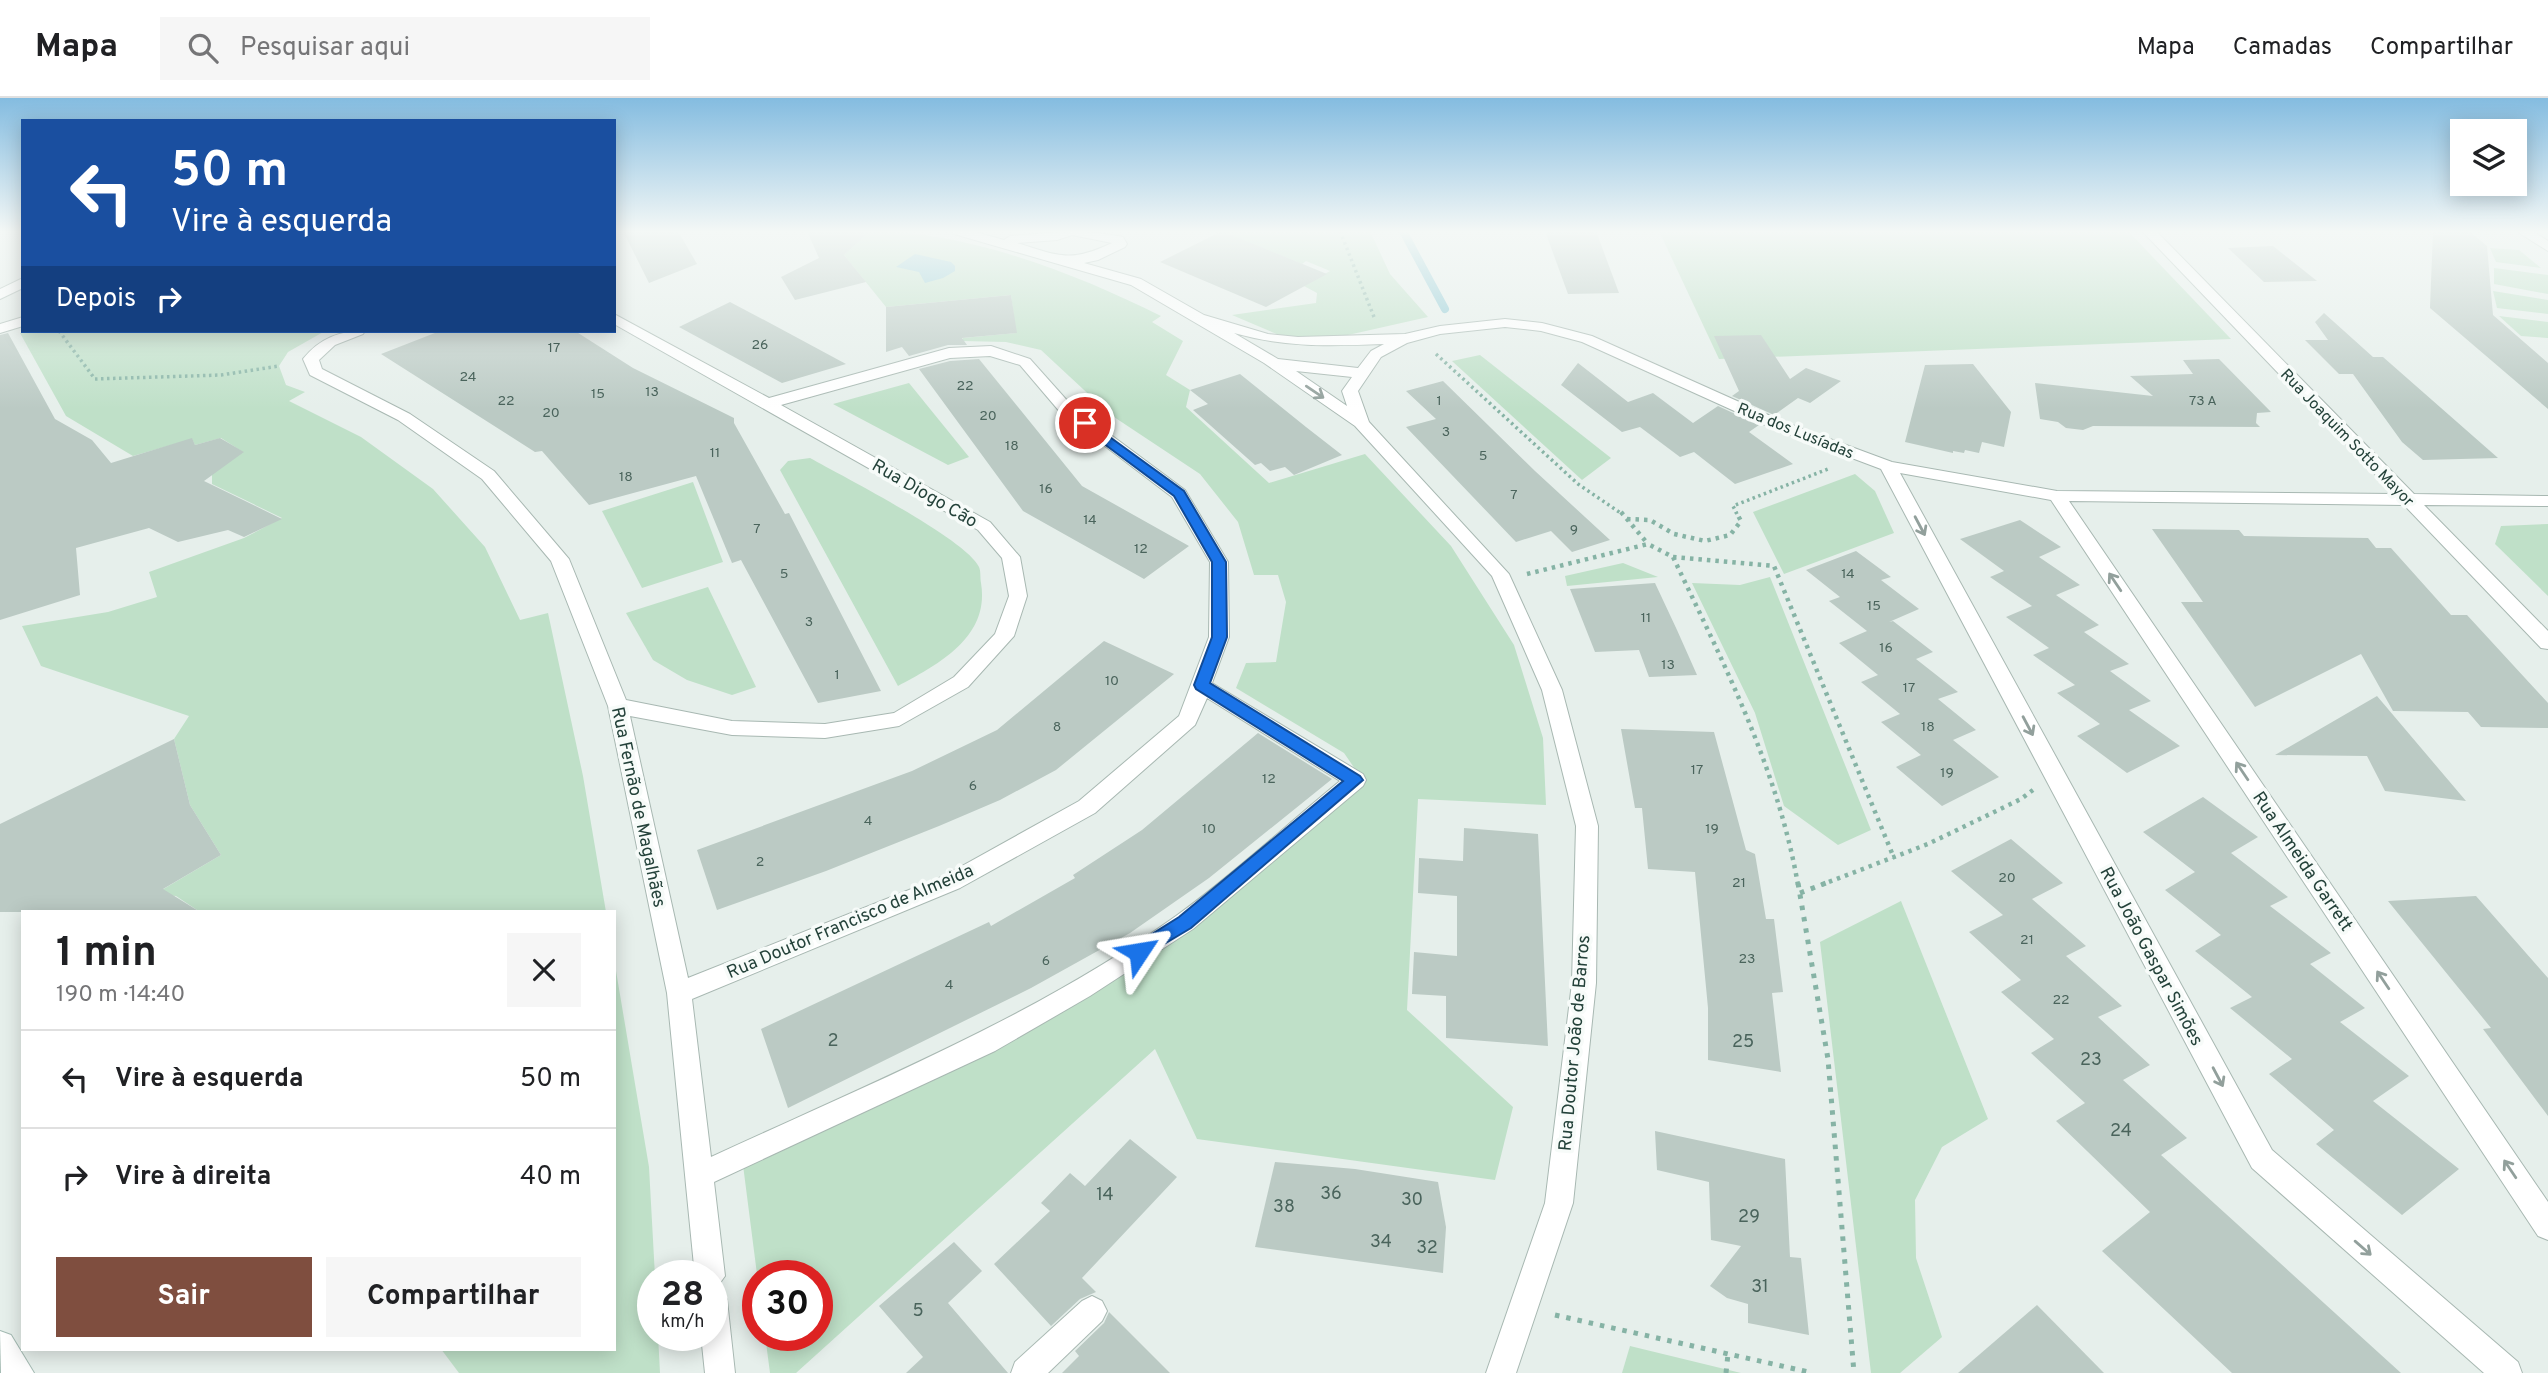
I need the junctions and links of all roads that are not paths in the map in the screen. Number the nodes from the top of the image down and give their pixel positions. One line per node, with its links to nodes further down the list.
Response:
1 (1151, 290): 4 (street)
2 (2206, 290): 16 (street, Rua Joaquim Sotto Mayor)
3 (616, 319): 12 (street, Rua Diogo Cão)
4 (1200, 319): 9 (street, Rua dos Lusíadas); 10 (street)
5 (21, 322): 6 (street)
6 (0, 329)
7 (353, 333): 20 (street, Rua Fernão de Magalhães)
8 (1410, 338): 9 (street, Rua dos Lusíadas); 11 (street); 14 (street, Rua dos Lusíadas)
9 (1297, 342): 11 (street)
10 (1269, 360): 11 (street); 13 (street, one-way to 13)
11 (1361, 373): 13 (street, Rua Doutor João de Barros)
12 (767, 404): 19 (street, Rua Doutor Francisco de Almeida); 20 (street, Rua Diogo Cão)
13 (1361, 423): 31 (street, Rua Doutor João de Barros)
14 (1888, 466): 15 (street, Rua dos Lusíadas); 32 (street, Rua João Gaspar Simões, one-way to 32)
15 (2057, 496): 16 (street, Rua dos Lusíadas); 23 (street, Rua Almeida Garrett, one-way to 15)
16 (2409, 501): 17 (street, Rua dos Lusíadas); 18 (street, Rua Joaquim Sotto Mayor)
17 (2548, 501)
18 (2548, 643)
19 (1202, 685): 21 (street, Rua Doutor Francisco de Almeida); 22 (street)
20 (618, 706): 21 (street, Rua Fernão de Magalhães)
21 (679, 993): 22 (street, Rua Fernão de Magalhães)
22 (698, 1176): 24 (street, Rua Fernão de Magalhães)
23 (2548, 1226)
24 (708, 1260)
25 (1093, 1311): 30 (street)
26 (0, 1346): 28 (street)
27 (718, 1351): 29 (street)
28 (19, 1373)
29 (720, 1373)
30 (1026, 1373)
31 (1501, 1373)
32 (2507, 1373)

